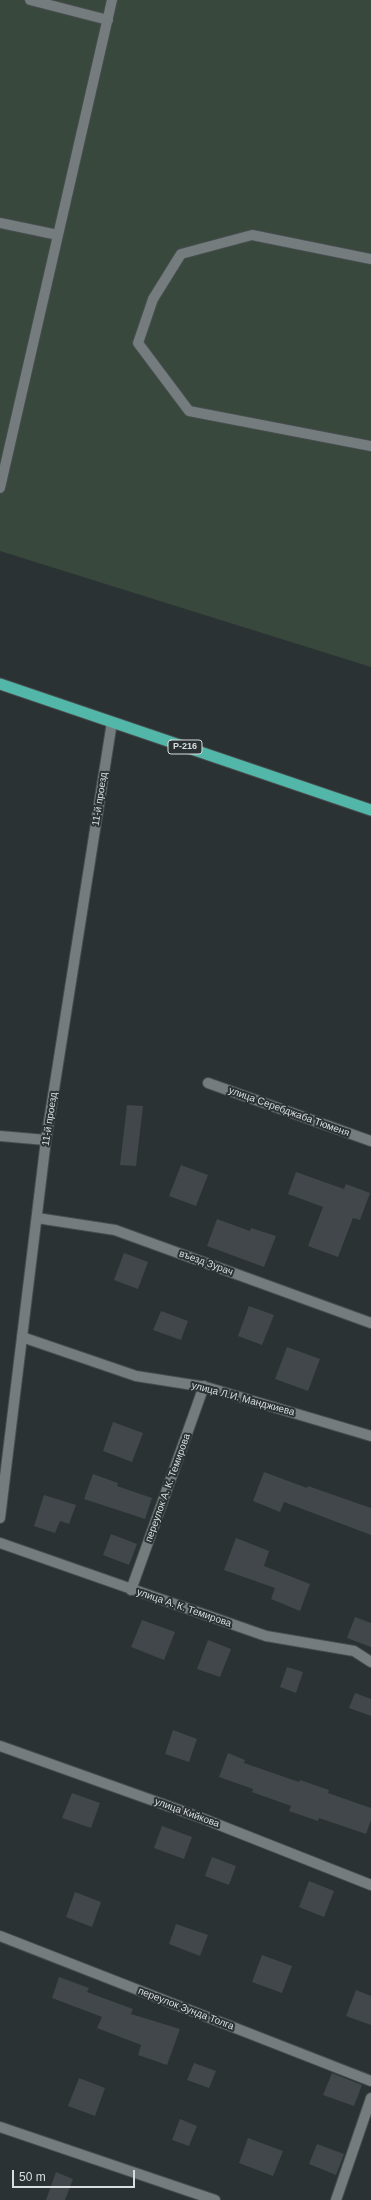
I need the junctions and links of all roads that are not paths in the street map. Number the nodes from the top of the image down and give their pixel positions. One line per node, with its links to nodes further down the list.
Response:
1 (30, 0): 3 (street)
2 (112, 0): 3 (street)
3 (108, 20): 5 (street)
4 (0, 223): 5 (street)
5 (58, 236): 8 (street)
6 (371, 259): 7 (street)
7 (371, 446)
8 (0, 488)
9 (0, 684): 10 (highway, Р-216)
10 (112, 722): 11 (highway, Р-216); 14 (street, 11-й проезд)
11 (371, 810)
12 (208, 1083): 15 (street, улица Серебджаба Тюменя)
13 (0, 1136): 14 (street)
14 (46, 1140): 16 (street, 11-й проезд)
15 (371, 1141)
16 (37, 1218): 17 (street, въезд Зурач); 18 (street, 11-й проезд)
17 (371, 1323)
18 (22, 1337): 19 (street, улица Л.И. Манджиева); 21 (street, 11-й проезд)
19 (204, 1386): 20 (street, улица Л.И. Манджиева); 23 (street, переулок А. К. Темирова)
20 (371, 1436)
21 (0, 1518)
22 (0, 1543): 23 (street, улица А. К. Темирова)
23 (131, 1590): 24 (street, улица А. К. Темирова)
24 (371, 1662)
25 (0, 1746): 26 (street, улица Кийкова)
26 (371, 1885)
27 (0, 1936): 28 (street, переулок Зунда Толга)
28 (371, 2081)
29 (371, 2098): 32 (street)
30 (0, 2127): 31 (street)
31 (215, 2200)
32 (336, 2200)

